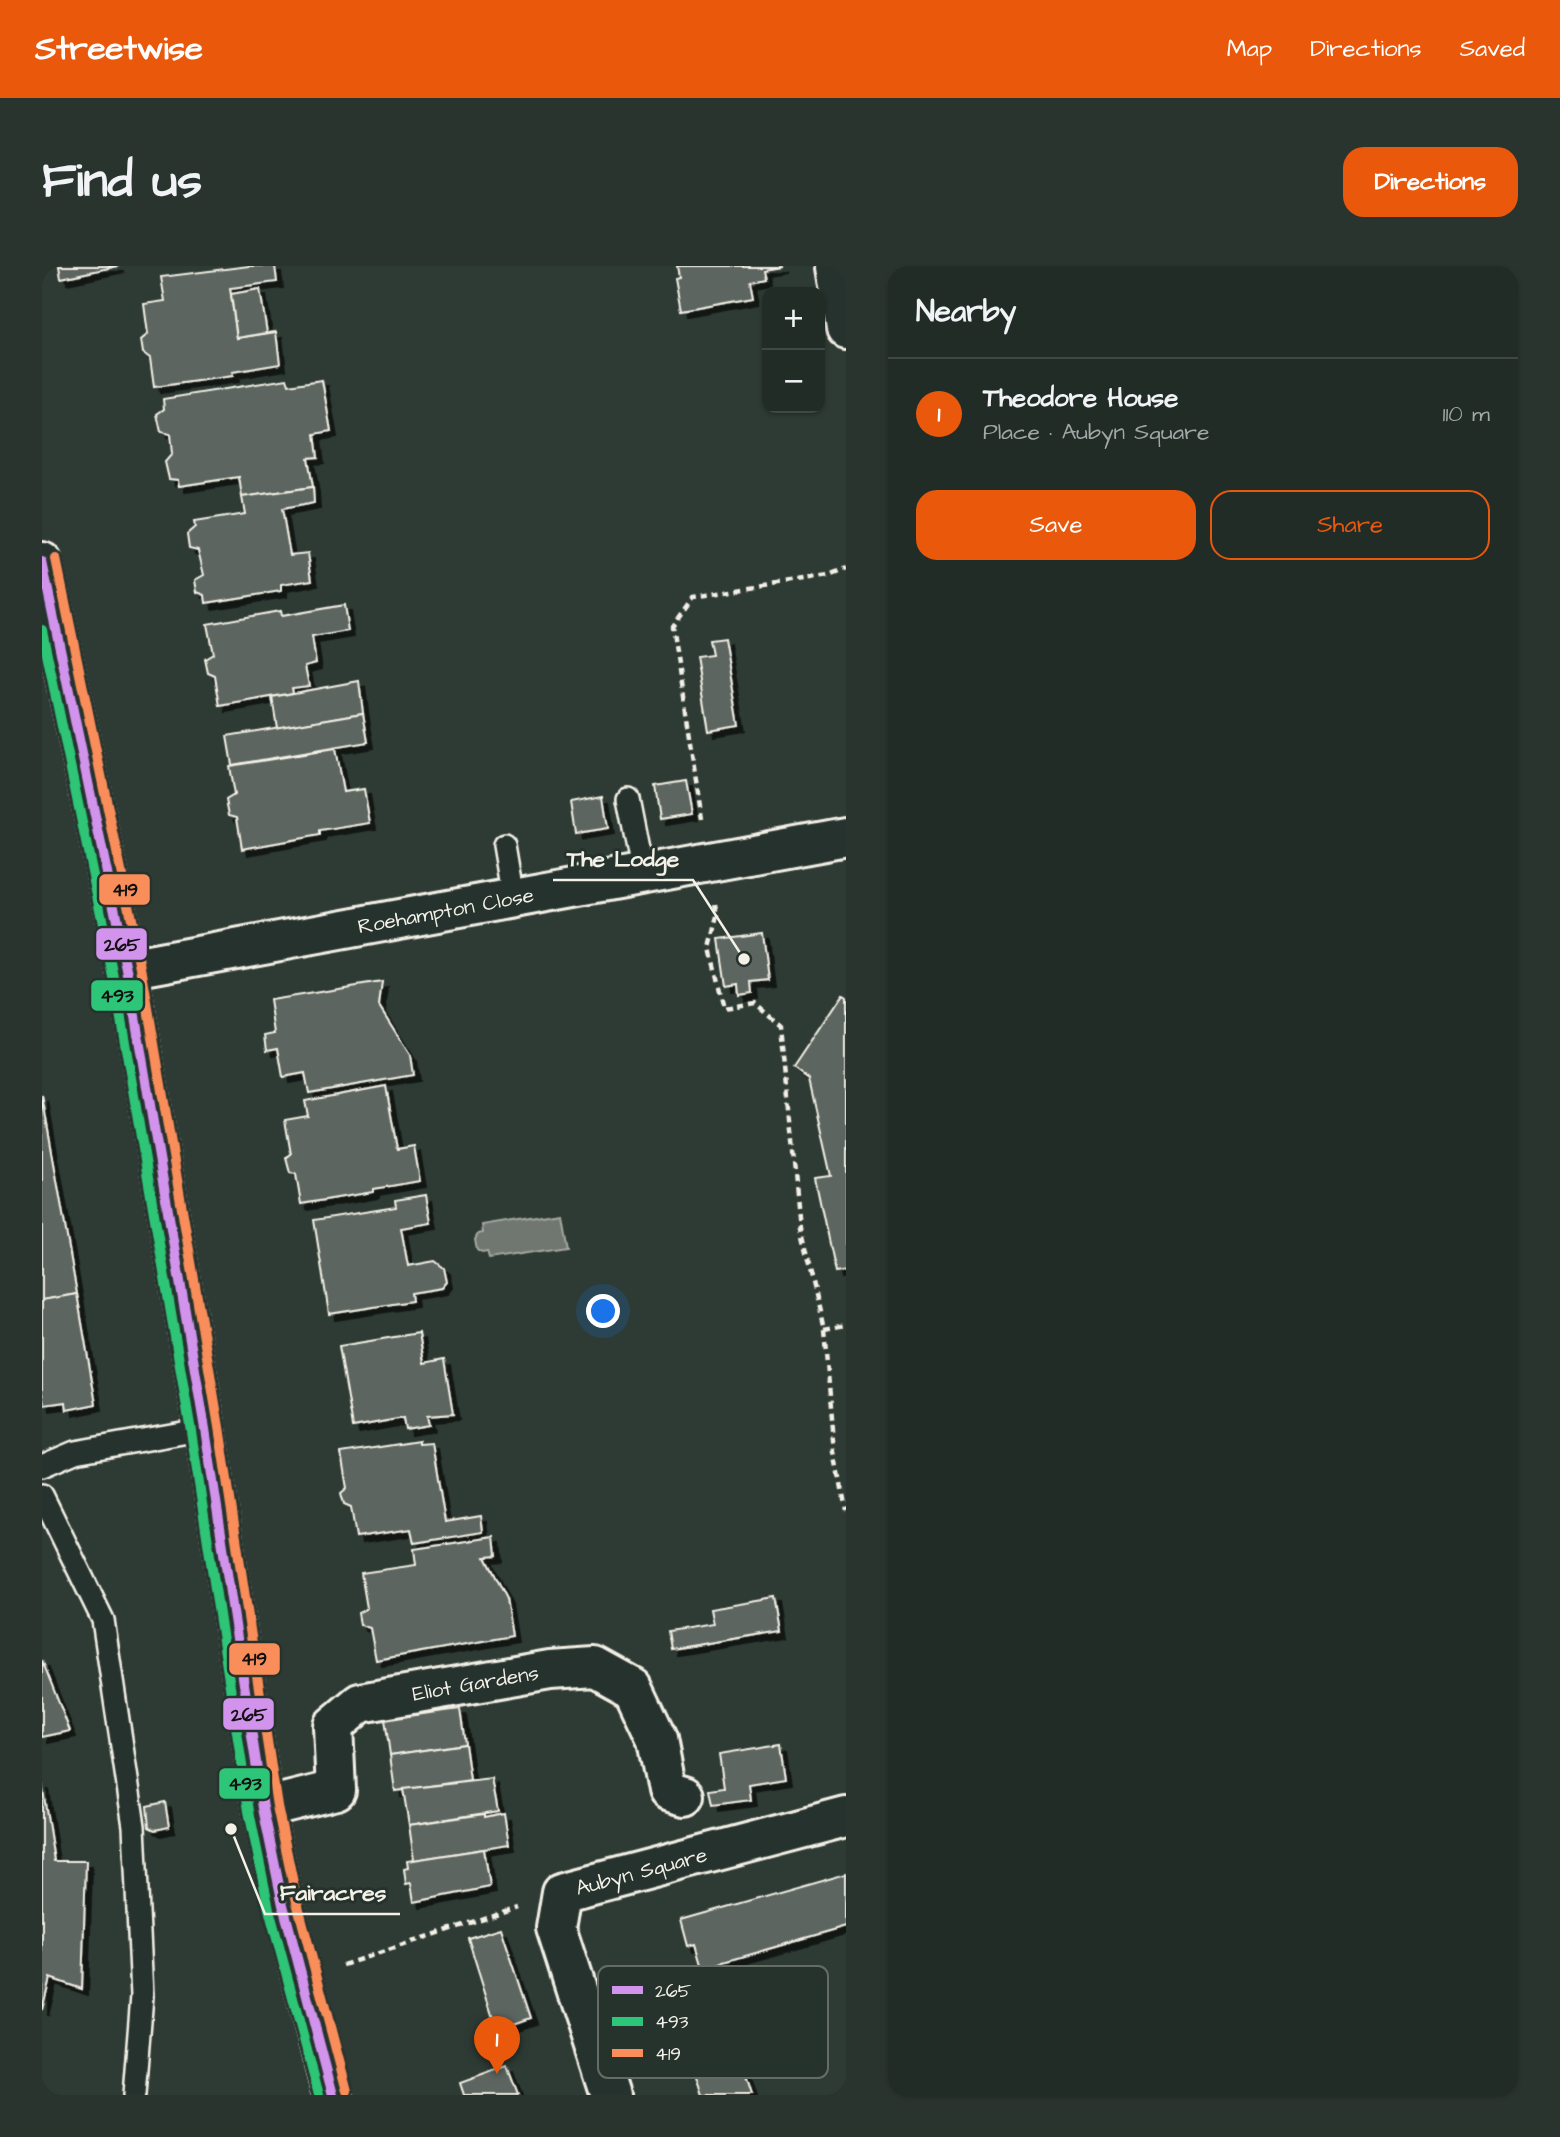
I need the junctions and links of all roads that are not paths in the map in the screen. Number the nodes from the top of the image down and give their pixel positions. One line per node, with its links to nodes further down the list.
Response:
1 (836, 267): 2 (main road)
2 (846, 329)
3 (42, 562): 9 (main road)
4 (628, 799): 7 (lane)
5 (846, 837): 7 (main road, Roehampton Close)
6 (503, 845): 8 (lane)
7 (643, 875): 8 (main road, Roehampton Close)
8 (513, 898): 9 (main road, Roehampton Close)
9 (127, 969): 10 (main road)
10 (205, 1429): 11 (lane); 14 (main road)
11 (42, 1466)
12 (42, 1495): 19 (lane)
13 (685, 1796): 14 (main road, Eliot Gardens)
14 (263, 1808): 18 (main road)
15 (846, 1817): 16 (main road, Aubyn Square)
16 (598, 2056)
17 (605, 2078): 20 (main road, Aubyn Square)
18 (330, 2094)
19 (134, 2095)
20 (611, 2095)

